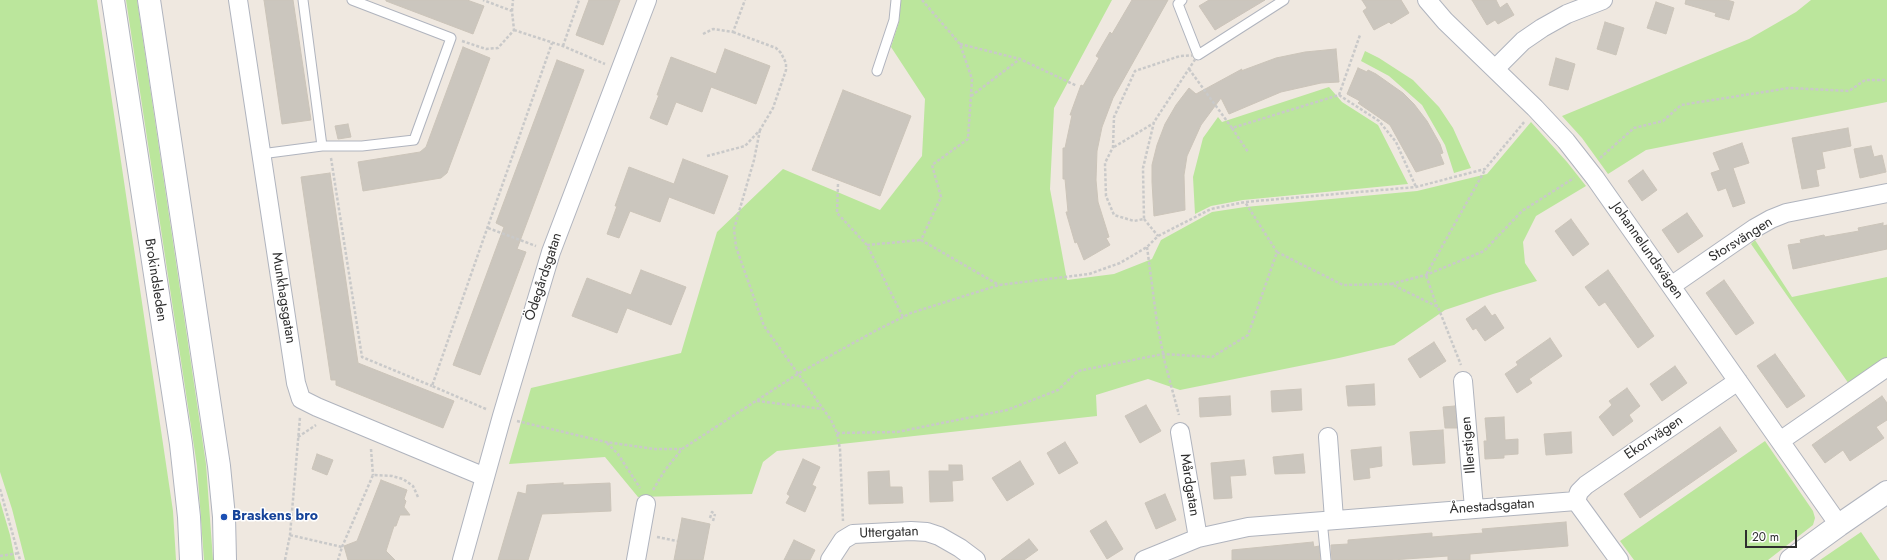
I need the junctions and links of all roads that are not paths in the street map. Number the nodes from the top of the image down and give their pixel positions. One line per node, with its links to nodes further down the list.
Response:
1 (113, 0): 33 (main road, Brokindsleden)
2 (149, 0): 34 (main road)
3 (238, 0): 15 (street, Munkhagsgatan)
4 (303, 0): 14 (lane)
5 (352, 0): 14 (lane)
6 (647, 0): 24 (street, Ödegårdsgatan)
7 (896, 0): 13 (lane)
8 (1182, 0): 9 (lane)
9 (1284, 0)
10 (1427, 0): 12 (street, Johannelundsvägen)
11 (1603, 0): 12 (street)
12 (1495, 69): 17 (street, Johannelundsvägen)
13 (877, 71)
14 (326, 146): 15 (lane)
15 (261, 154): 24 (street, Munkhagsgatan)
16 (1887, 193): 17 (street, Storsvängen)
17 (1671, 286): 20 (street, Johannelundsvägen)
18 (1887, 367): 23 (street)
19 (1463, 381): 28 (street, Illerstigen)
20 (1738, 381): 23 (street, Johannelundsvägen); 26 (street, Ekorrvägen)
21 (1180, 432): 31 (street, Mårdgatan)
22 (1328, 437): 29 (street)
23 (1780, 440): 30 (street, Johannelundsvägen)
24 (484, 477): 35 (street, Ödegårdsgatan)
25 (1887, 492): 30 (main road)
26 (1576, 501): 28 (street, Ånestadsgatan); 32 (street)
27 (646, 504): 36 (street)
28 (1474, 508): 29 (street, Ånestadsgatan)
29 (1328, 519): 31 (street, Ånestadsgatan); 40 (lane)
30 (1838, 525): 41 (main road)
31 (1198, 538): 39 (street, Ånestadsgatan)
32 (1617, 559)
33 (191, 560)
34 (225, 560)
35 (462, 560)
36 (636, 560)
37 (830, 560): 38 (street, Uttergatan)
38 (976, 560)
39 (1144, 560)
40 (1326, 560)
41 (1791, 560)

